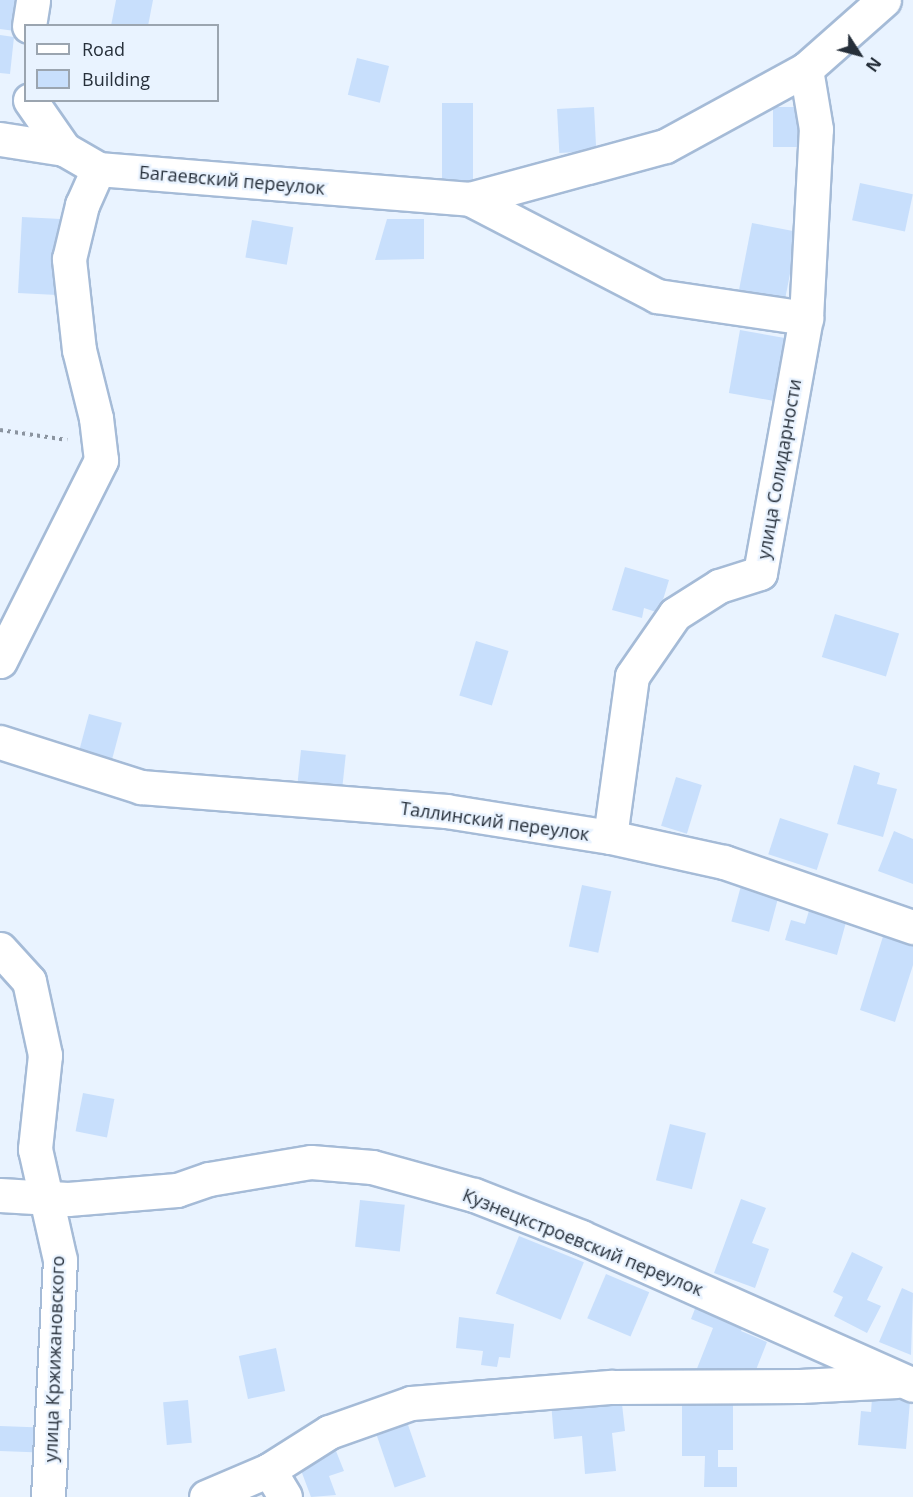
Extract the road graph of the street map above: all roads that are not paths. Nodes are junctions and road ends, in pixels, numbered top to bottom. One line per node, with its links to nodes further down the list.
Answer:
1 (33, 0): 3 (street)
2 (884, 0): 4 (street, Багаевский переулок)
3 (29, 24)
4 (806, 69): 9 (street, Багаевский переулок); 10 (street, улица Солидарности)
5 (31, 102): 7 (street)
6 (0, 139): 7 (street, Багаевский переулок)
7 (64, 149): 8 (street, Багаевский переулок)
8 (98, 169): 9 (street, Багаевский переулок); 11 (street)
9 (470, 198): 10 (street, Багаевский переулок)
10 (806, 318): 13 (street, улица Солидарности)
11 (0, 661)
12 (0, 742): 13 (street, Таллинский переулок)
13 (610, 837): 14 (street, Таллинский переулок)
14 (913, 927)
15 (0, 949): 17 (street, улица Кржижановского)
16 (0, 1195): 17 (street, Кузнецкстроевский переулок)
17 (48, 1197): 18 (street, Кузнецкстроевский переулок); 20 (street, улица Кржижановского)
18 (907, 1383): 19 (street, Кузнецкстроевский переулок)
19 (277, 1484): 21 (street, Кузнецкстроевский переулок)
20 (48, 1497)
21 (206, 1497)

